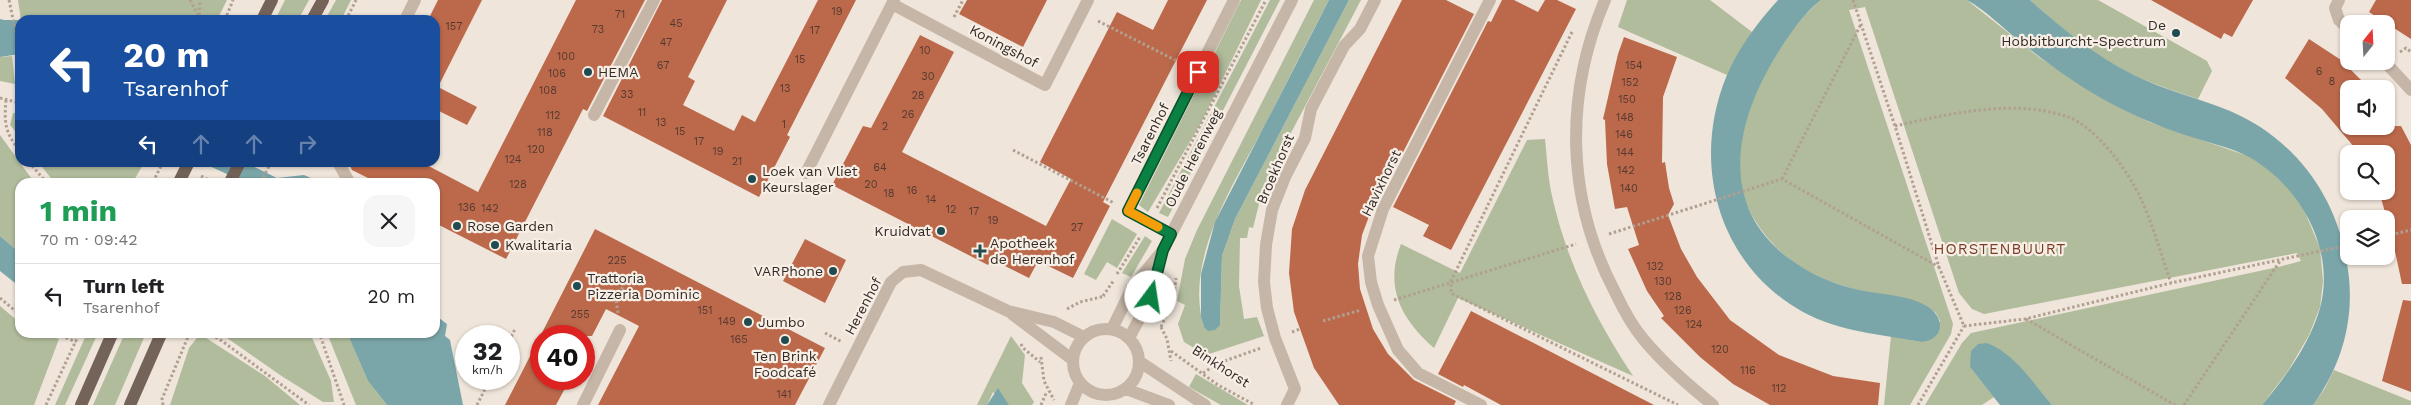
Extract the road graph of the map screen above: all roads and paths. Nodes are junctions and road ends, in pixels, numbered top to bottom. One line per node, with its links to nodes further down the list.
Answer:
1 (9, 0): 31 (path)
2 (190, 0): 21 (path)
3 (200, 0): 22 (path)
4 (233, 0): 23 (path)
5 (272, 0): 24 (main road)
6 (323, 0): 25 (main road)
7 (356, 0): 26 (path)
8 (415, 0): 27 (street)
9 (654, 0): 38 (street)
10 (1088, 0): 20 (street, Koningshof)
11 (1234, 0): 33 (street, Tsarenhof)
12 (1266, 0): 49 (path, Oude Herenweg)
13 (1292, 0): 51 (street, Oude Herenweg)
14 (1375, 0): 81 (street, Broekhorst)
15 (1490, 0): 63 (street, Havixhorst)
16 (1606, 0): 53 (street)
17 (2339, 0): 28 (street)
18 (893, 2): 20 (street, Koningshof); 44 (street, Koningshof)
19 (1853, 2): 29 (path)
20 (1082, 12): 33 (path)
21 (198, 15)
22 (199, 15)
23 (227, 15)
24 (264, 15)
25 (315, 15)
26 (348, 15)
27 (408, 15)
28 (2340, 21)
29 (1861, 24): 39 (path); 47 (path)
30 (1574, 29): 59 (path)
31 (15, 32)
32 (2392, 70): 34 (street)
33 (1198, 72): 48 (street, Tsarenhof)
34 (2411, 90)
35 (0, 98): 36 (path)
36 (6, 100): 37 (path); 40 (path)
37 (15, 102)
38 (594, 114)
39 (1896, 126): 57 (path); 60 (path)
40 (15, 145)
41 (1012, 150): 48 (path)
42 (34, 167): 45 (path)
43 (341, 167): 46 (street)
44 (806, 173)
45 (43, 178)
46 (347, 178)
47 (1782, 180): 53 (path); 57 (path)
48 (1128, 211): 49 (street)
49 (1149, 222): 51 (street); 61 (path, Oude Herenweg)
50 (2411, 230): 52 (path)
51 (1171, 234): 55 (street, Oude Herenweg)
52 (2395, 234)
53 (1592, 240): 59 (path); 110 (street)
54 (2340, 247): 56 (path)
55 (1163, 250): 70 (street, Oude Herenweg); 80 (street, Oude Herenweg)
56 (2280, 261): 60 (path); 113 (path)
57 (1938, 267): 68 (path)
58 (629, 275): 71 (path)
59 (1451, 281): 63 (path); 109 (path)
60 (2171, 284): 66 (path)
61 (1104, 296)
62 (0, 298): 64 (path)
63 (1378, 305): 67 (path); 108 (street, Havixhorst)
64 (15, 311)
65 (1008, 311): 72 (street, Herenhof); 83 (street, Herenhof); 100 (street, Herenhof)
66 (2025, 319): 68 (path); 112 (path)
67 (1324, 321)
68 (1964, 326): 111 (path)
69 (1161, 328): 86 (path, Binkhorst)
70 (1112, 329): 72 (street); 80 (street)
71 (620, 330): 99 (street)
72 (1084, 337): 83 (street)
73 (66, 338): 82 (path)
74 (78, 338): 82 (path)
75 (110, 338): 93 (main road)
76 (159, 338): 94 (main road)
77 (187, 338): 95 (path)
78 (217, 338): 96 (path)
79 (320, 338): 97 (path)
80 (1129, 338): 85 (street)
81 (1276, 340): 86 (path); 107 (street)
82 (76, 342): 92 (path)
83 (1073, 360): 87 (street)
84 (1041, 362): 90 (path)
85 (1140, 362): 88 (street); 105 (street)
86 (1203, 373): 106 (path, Binkhorst)
87 (1080, 383): 91 (street); 103 (street)
88 (1126, 389): 91 (street); 104 (street)
89 (484, 390): 98 (path)
90 (1048, 390): 101 (path); 102 (path)
91 (1098, 400)
92 (46, 405)
93 (81, 405)
94 (130, 405)
95 (163, 405)
96 (309, 405)
97 (344, 405)
98 (477, 405)
99 (583, 405)
100 (829, 405)
101 (1041, 405)
102 (1058, 405)
103 (1071, 405)
104 (1169, 405)
105 (1206, 405)
106 (1255, 405)
107 (1287, 405)
108 (1482, 405)
109 (1678, 405)
110 (1713, 405)
111 (1918, 405)
112 (2175, 405)
113 (2184, 405)

